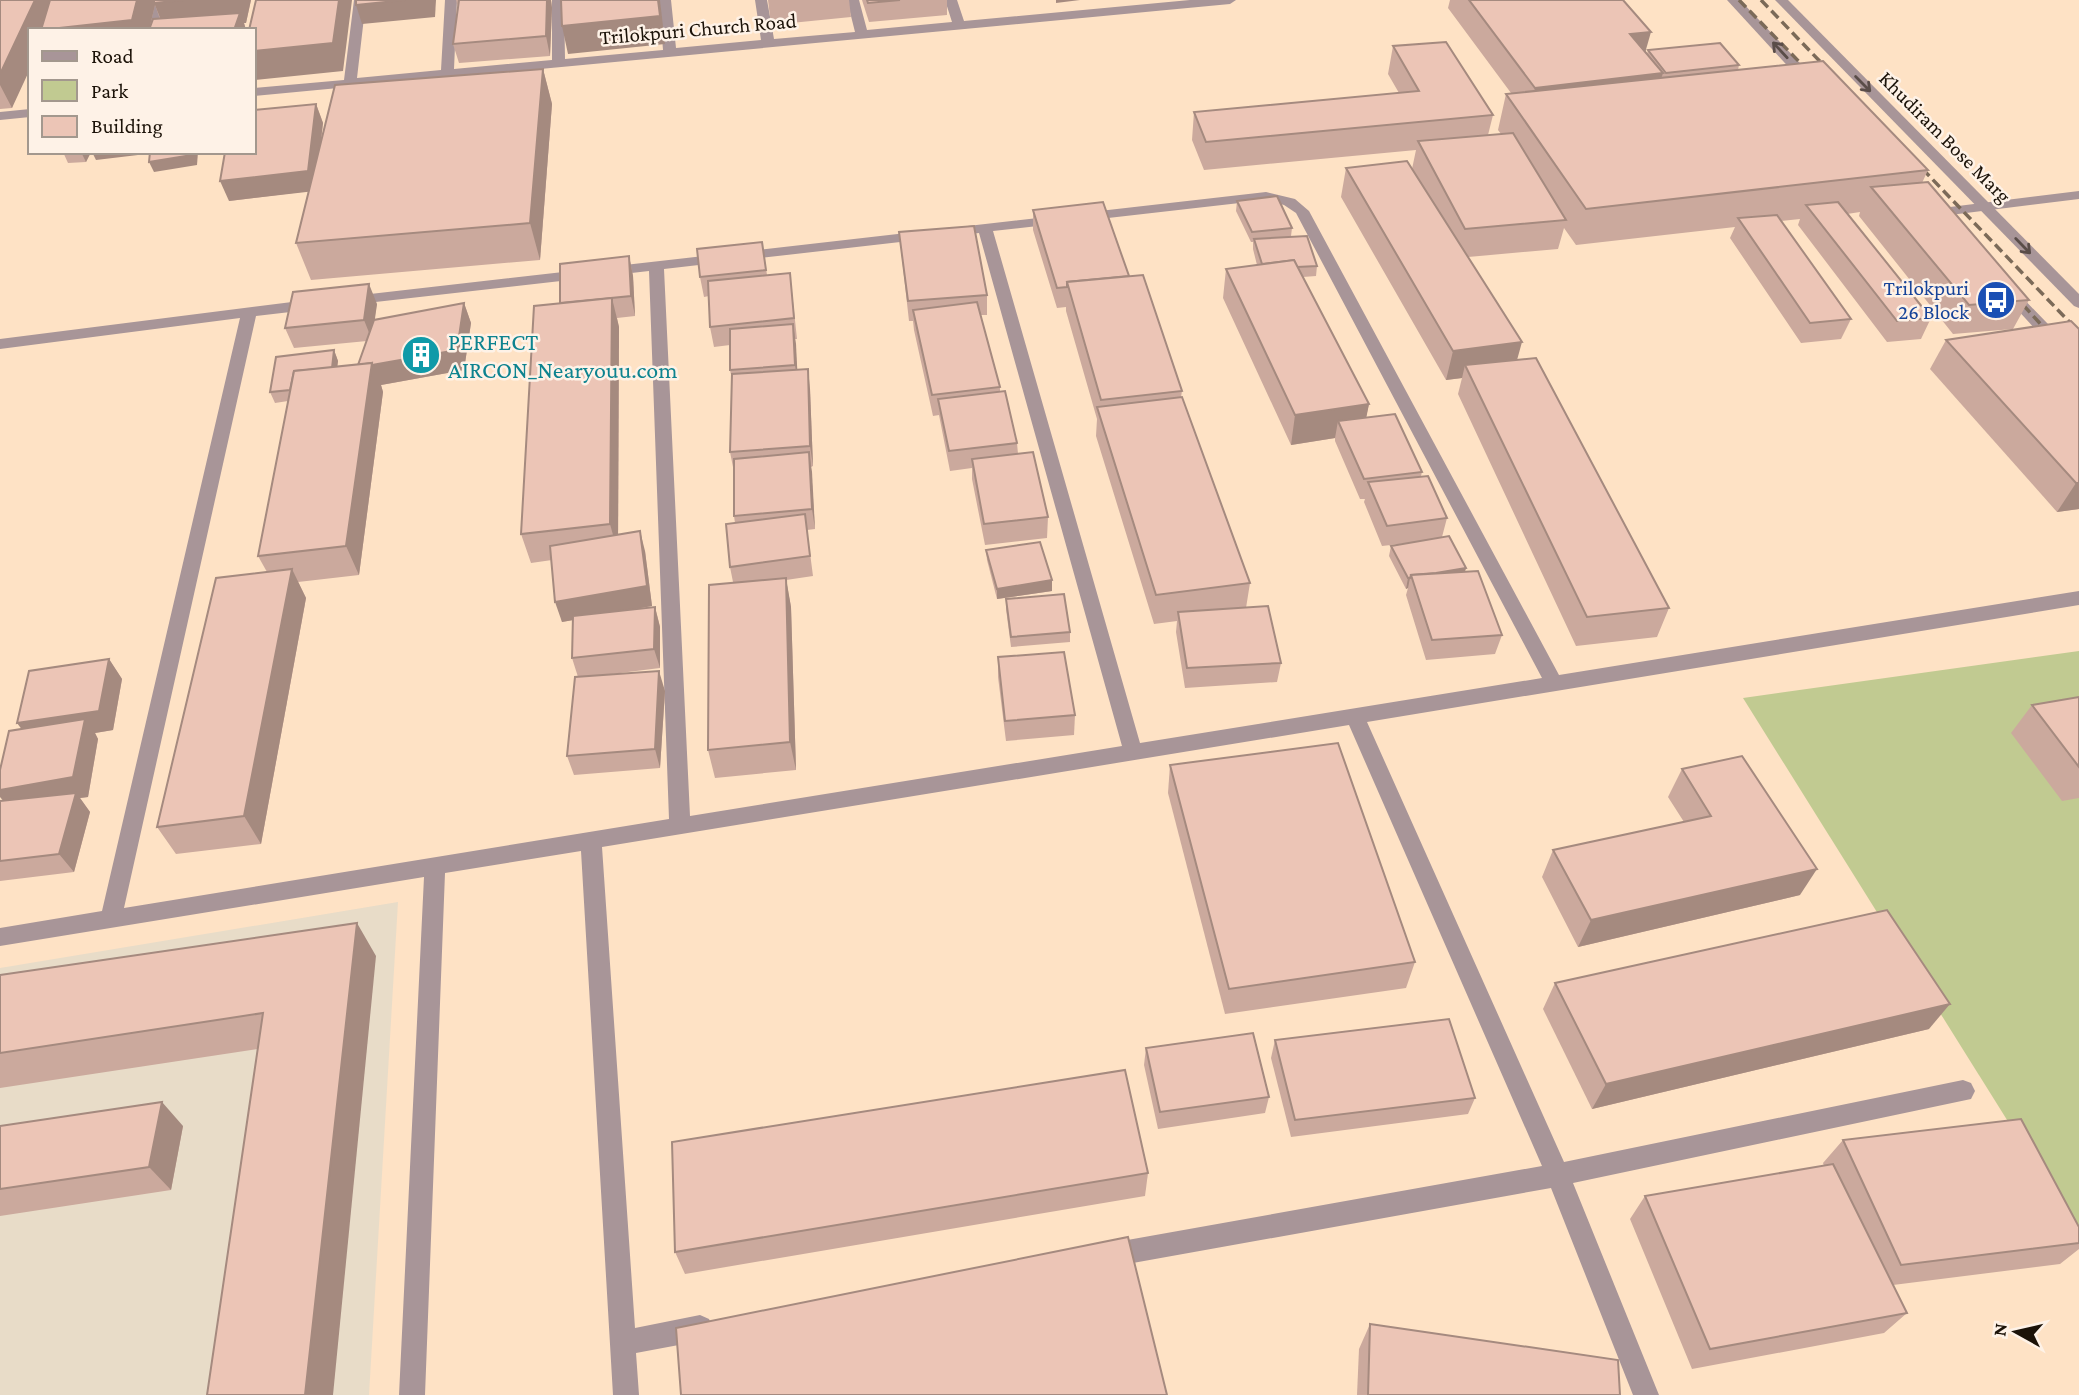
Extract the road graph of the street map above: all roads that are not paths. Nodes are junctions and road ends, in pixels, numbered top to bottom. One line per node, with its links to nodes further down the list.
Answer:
1 (161, 0): 16 (street)
2 (360, 0): 22 (street)
3 (451, 0): 21 (street)
4 (558, 0): 20 (street)
5 (665, 0): 19 (street)
6 (761, 0): 18 (street)
7 (853, 0): 17 (street)
8 (951, 0): 15 (street)
9 (1046, 0): 14 (street)
10 (1230, 0): 13 (street, Trilokpuri Church Road)
11 (1733, 0): 23 (street, one-way to 11)
12 (1781, 0): 28 (street, Khudiram Bose Marg, one-way to 28)
13 (1152, 3): 14 (street, Trilokpuri Church Road)
14 (1052, 17): 15 (street, Trilokpuri Church Road)
15 (960, 25): 17 (street, Trilokpuri Church Road)
16 (154, 28)
17 (862, 35): 18 (street, Trilokpuri Church Road)
18 (768, 44): 19 (street, Trilokpuri Church Road)
19 (670, 54): 20 (street, Trilokpuri Church Road)
20 (559, 62): 21 (street, Trilokpuri Church Road)
21 (447, 73): 22 (street, Trilokpuri Church Road)
22 (350, 82): 24 (street, Trilokpuri Church Road)
23 (1819, 91)
24 (256, 92)
25 (26, 114): 26 (street)
26 (0, 116)
27 (2079, 195): 28 (street)
28 (1984, 207): 29 (street); 33 (street, Khudiram Bose Marg, one-way to 33)
29 (1934, 213)
30 (984, 226): 31 (street); 38 (street); 40 (street)
31 (656, 264): 34 (street); 41 (street)
32 (1998, 280): 36 (street)
33 (2079, 303)
34 (248, 312): 35 (street); 44 (street)
35 (0, 344)
36 (2079, 366)
37 (2079, 598): 38 (street)
38 (1553, 683): 39 (street)
39 (1355, 716): 40 (street); 47 (street)
40 (1133, 752): 41 (street)
41 (680, 827): 42 (street)
42 (591, 841): 43 (street); 50 (street)
43 (435, 866): 44 (street); 51 (street)
44 (111, 919): 45 (street)
45 (0, 937)
46 (1964, 1091): 47 (street)
47 (1558, 1175): 48 (street); 53 (street)
48 (1081, 1260)
49 (727, 1323): 50 (street)
50 (623, 1345): 52 (street)
51 (412, 1395)
52 (626, 1395)
53 (1646, 1395)

